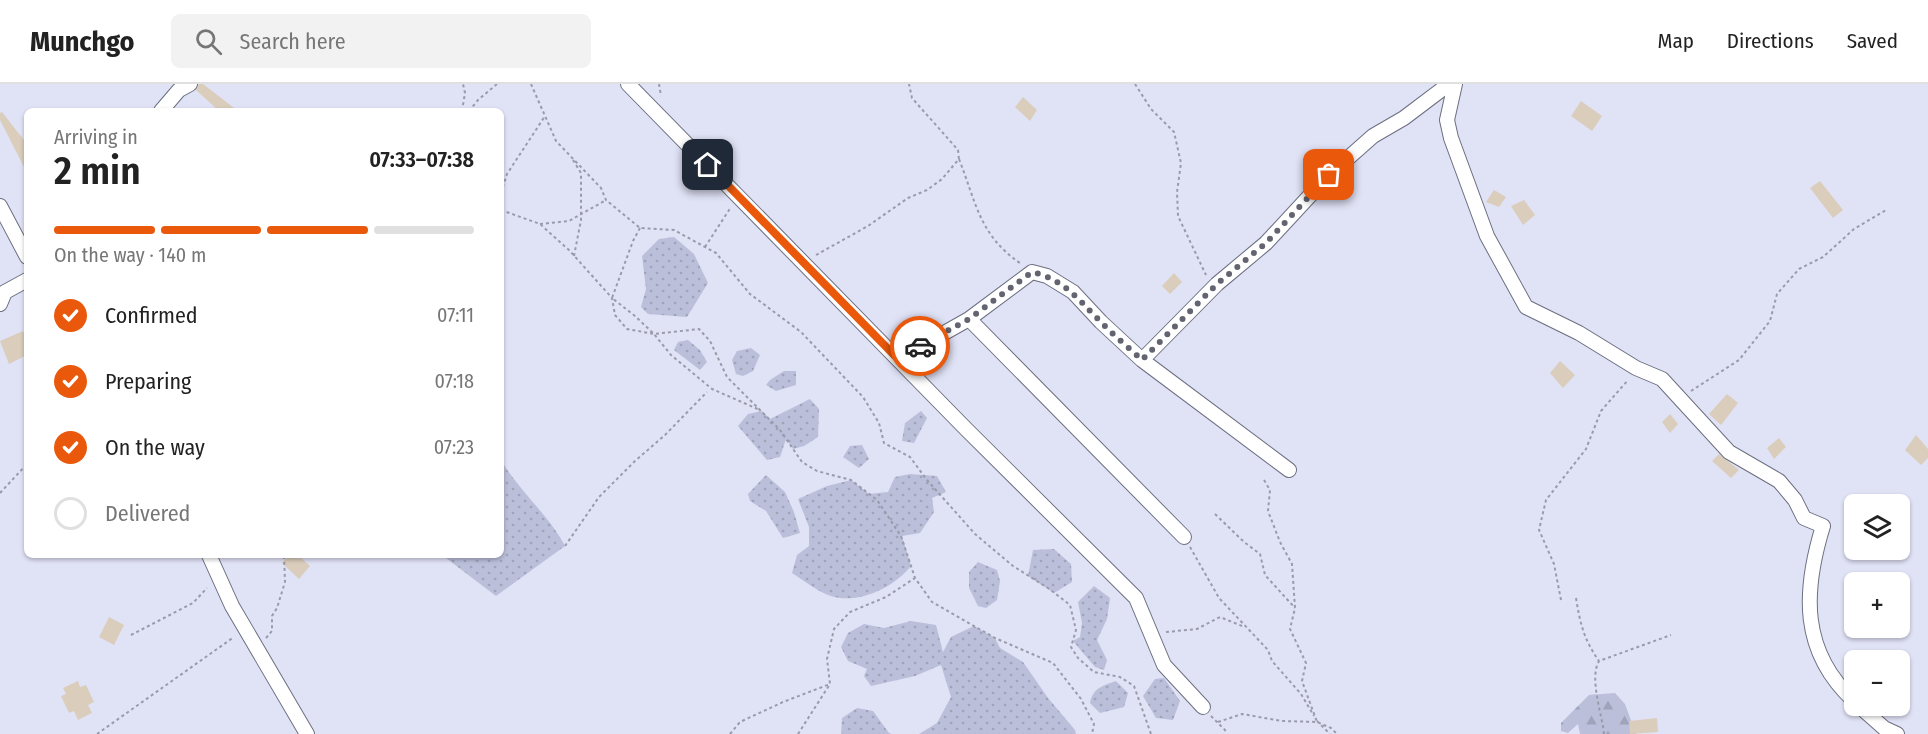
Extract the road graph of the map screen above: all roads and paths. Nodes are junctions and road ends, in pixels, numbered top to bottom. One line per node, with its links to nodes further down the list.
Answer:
1 (190, 84): 10 (street)
2 (463, 84): 11 (path)
3 (497, 84): 12 (path)
4 (531, 84): 13 (path)
5 (628, 84): 17 (street)
6 (909, 84): 15 (path)
7 (1135, 84): 31 (path)
8 (1449, 84): 31 (street)
9 (1455, 84): 38 (street)
10 (164, 108)
11 (462, 108)
12 (471, 108)
13 (545, 116): 14 (path); 16 (path)
14 (570, 156): 18 (path); 22 (path)
15 (959, 159): 28 (path); 29 (path)
16 (504, 184)
17 (738, 195): 25 (path); 28 (street)
18 (606, 200): 22 (path); 24 (path)
19 (0, 206): 26 (street)
20 (504, 210): 23 (path)
21 (1886, 210): 40 (path)
22 (581, 213): 23 (path); 27 (path)
23 (540, 224): 27 (path)
24 (640, 228): 25 (path); 32 (path)
25 (705, 247): 74 (path)
26 (24, 251)
27 (574, 256): 32 (path)
28 (802, 261): 36 (street)
29 (1032, 272): 34 (street); 37 (street)
30 (24, 282): 33 (street)
31 (1213, 288): 37 (street)
32 (612, 298): 35 (path); 35 (path)
33 (0, 304)
34 (969, 319): 36 (street); 47 (street)
35 (654, 334): 41 (path); 41 (path)
36 (898, 359): 65 (street)
37 (1142, 360): 43 (street)
38 (1636, 368): 40 (street); 54 (path)
39 (707, 392): 48 (path)
40 (1680, 398): 64 (street)
41 (762, 411): 51 (path)
42 (24, 467): 45 (path)
43 (1289, 470)
44 (1264, 480): 55 (path)
45 (0, 493)
46 (1215, 514): 55 (path)
47 (1185, 537): 56 (path)
48 (566, 546)
49 (210, 558): 52 (street)
50 (284, 558): 61 (path)
51 (915, 578): 63 (path); 73 (path)
52 (219, 579): 57 (street); 59 (path)
53 (1576, 598): 62 (path)
54 (1561, 600)
55 (1295, 608): 68 (path)
56 (1245, 627): 58 (path); 68 (path)
57 (245, 629): 61 (street); 69 (path)
58 (1166, 632)
59 (131, 635)
60 (1671, 635): 62 (path)
61 (257, 650): 70 (street)
62 (1599, 661): 78 (path)
63 (830, 684): 71 (path); 72 (path)
64 (1844, 688)
65 (1203, 707): 67 (path)
66 (1870, 716): 79 (street)
67 (1218, 722): 68 (path); 75 (path)
68 (1317, 722): 76 (path); 77 (path)
69 (97, 734)
70 (307, 734)
71 (730, 734)
72 (798, 734)
73 (1092, 734)
74 (1150, 734)
75 (1226, 734)
76 (1329, 734)
77 (1337, 734)
78 (1604, 734)
79 (1897, 734)

